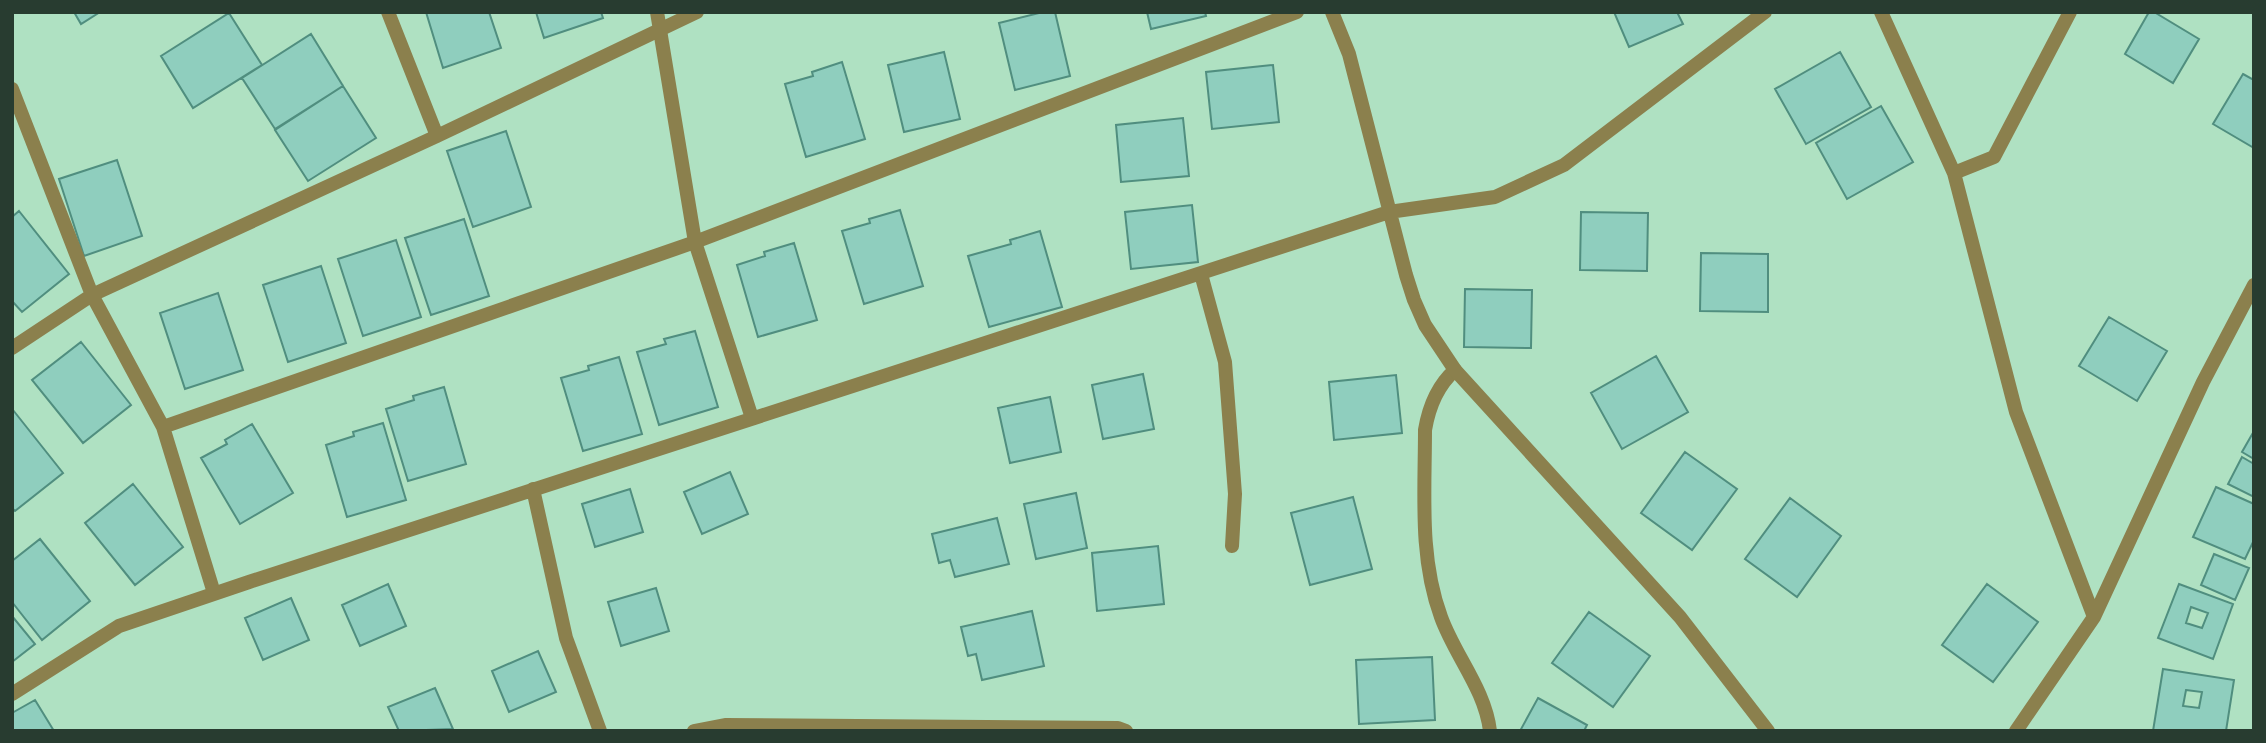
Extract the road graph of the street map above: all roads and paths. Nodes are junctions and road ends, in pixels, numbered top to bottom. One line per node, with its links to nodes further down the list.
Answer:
1 (388, 12): 11 (street)
2 (657, 12): 9 (street)
3 (697, 12): 9 (street)
4 (1297, 12): 14 (street)
5 (1332, 12): 13 (street)
6 (1765, 12): 13 (street)
7 (1881, 12): 12 (street)
8 (2070, 12): 12 (street)
9 (661, 29): 11 (street); 14 (street)
10 (12, 89): 17 (street)
11 (437, 136): 17 (street)
12 (1954, 173): 25 (street)
13 (1389, 212): 15 (street); 19 (street)
14 (695, 242): 20 (street); 21 (street)
15 (1201, 274): 20 (street); 23 (street)
16 (2254, 285): 25 (street)
17 (92, 295): 18 (street); 21 (street)
18 (12, 348)
19 (1455, 370): 30 (street); 31 (street)
20 (752, 418): 22 (street)
21 (163, 427): 24 (street)
22 (533, 489): 24 (street); 27 (street)
23 (1232, 546)
24 (214, 593): 26 (street)
25 (2094, 617): 32 (street)
26 (12, 694)
27 (600, 731)
28 (694, 731): 29 (street)
29 (1126, 731)
30 (1490, 731)
31 (1768, 731)
32 (2016, 731)

